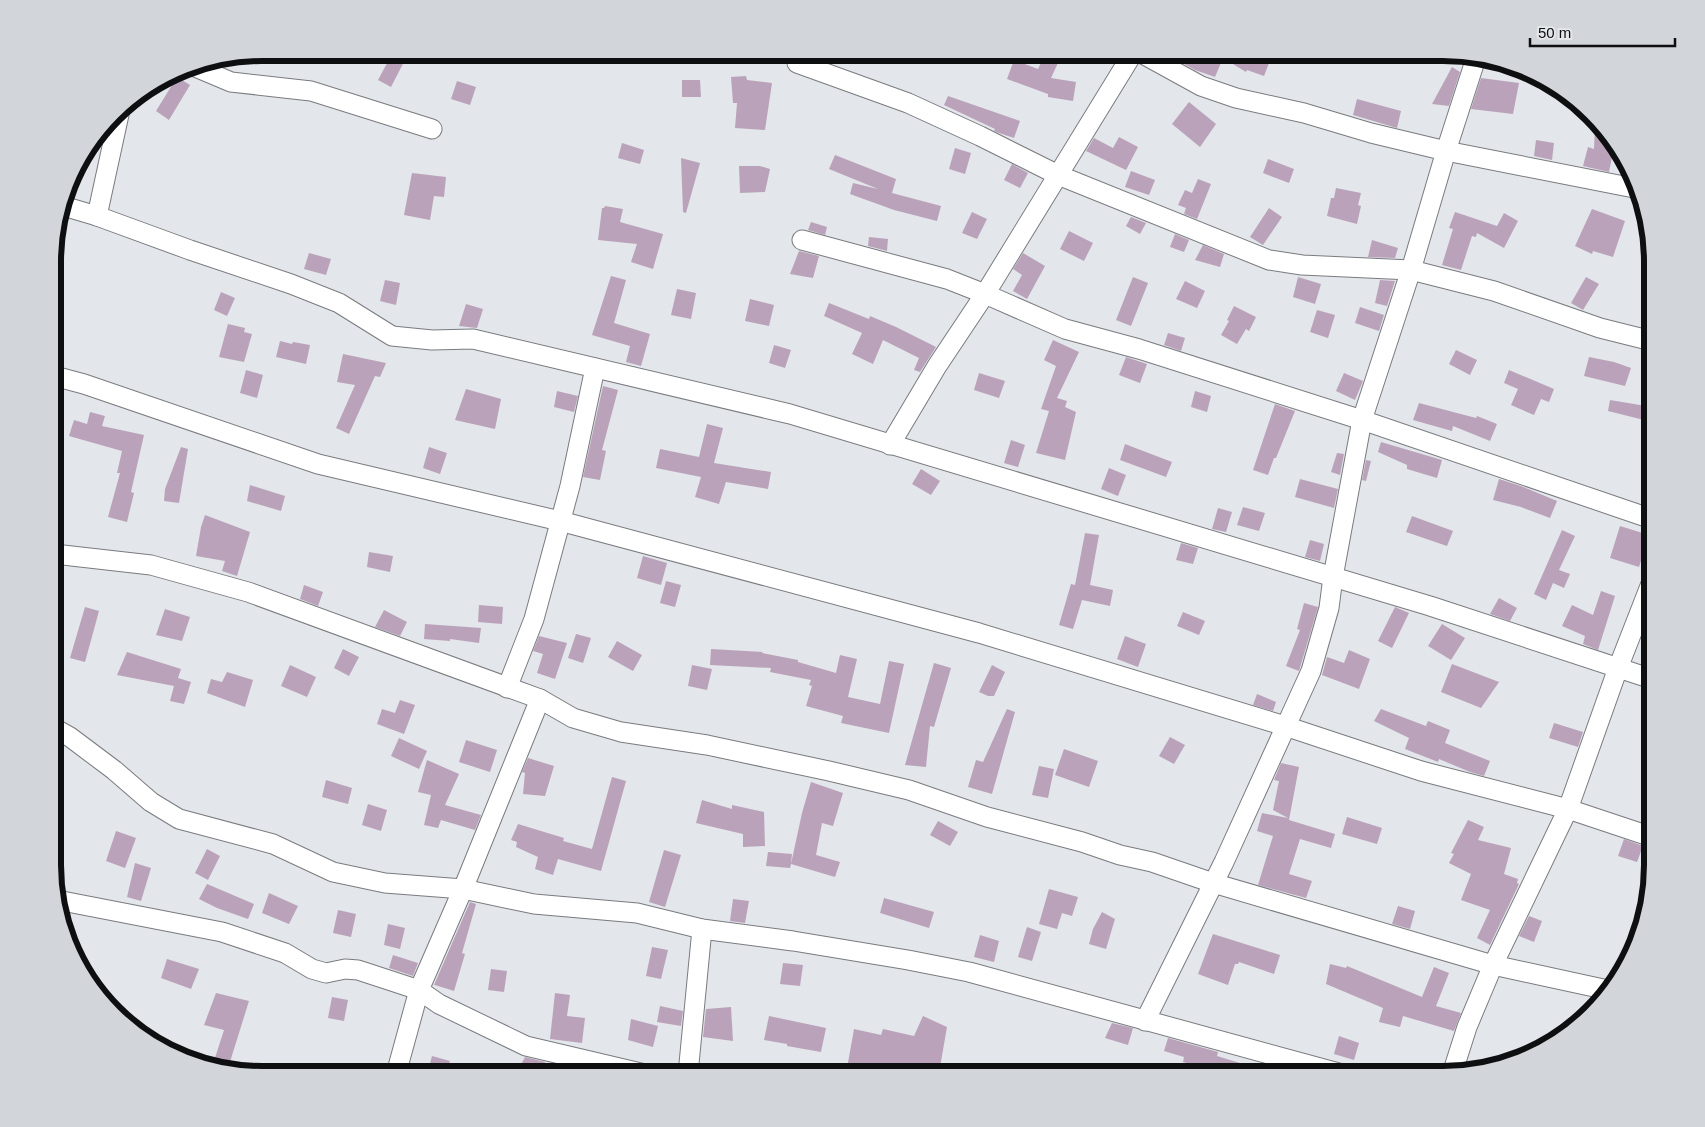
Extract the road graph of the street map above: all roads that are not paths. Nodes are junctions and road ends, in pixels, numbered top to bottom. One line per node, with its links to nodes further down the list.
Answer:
1 (1128, 61): 9 (street)
2 (1157, 61): 8 (street)
3 (798, 63): 9 (street)
4 (1474, 64): 8 (street)
5 (203, 70): 7 (street)
6 (117, 123): 12 (street)
7 (432, 129)
8 (1446, 151): 10 (street); 14 (street)
9 (1058, 175): 14 (street); 15 (street)
10 (1629, 187)
11 (69, 208): 12 (street)
12 (97, 216): 17 (street)
13 (802, 240): 15 (street)
14 (1411, 270): 16 (street); 19 (street)
15 (985, 294): 19 (street); 20 (street)
16 (1644, 339)
17 (595, 368): 20 (street); 22 (street)
18 (61, 378): 22 (street)
19 (1362, 420): 21 (street); 24 (street)
20 (890, 445): 24 (street)
21 (1644, 517)
22 (560, 521): 28 (street); 30 (street)
23 (61, 555): 28 (street)
24 (1333, 577): 26 (street); 30 (street)
25 (1644, 601): 26 (street)
26 (1618, 668): 27 (street); 32 (street)
27 (1644, 676)
28 (508, 688): 29 (street)
29 (540, 700): 34 (street); 35 (street)
30 (1285, 726): 32 (street); 34 (street)
31 (61, 732): 35 (street)
32 (1568, 809): 33 (street); 38 (street)
33 (1644, 834)
34 (1212, 883): 38 (street); 41 (street)
35 (463, 889): 37 (street); 40 (street)
36 (65, 901): 40 (street)
37 (702, 929): 41 (street); 45 (street)
38 (1493, 965): 39 (street); 42 (street)
39 (1601, 988)
40 (419, 990): 43 (street); 44 (street)
41 (1145, 1021): 46 (street)
42 (1455, 1065)
43 (398, 1066)
44 (611, 1066)
45 (689, 1066)
46 (1312, 1066)

